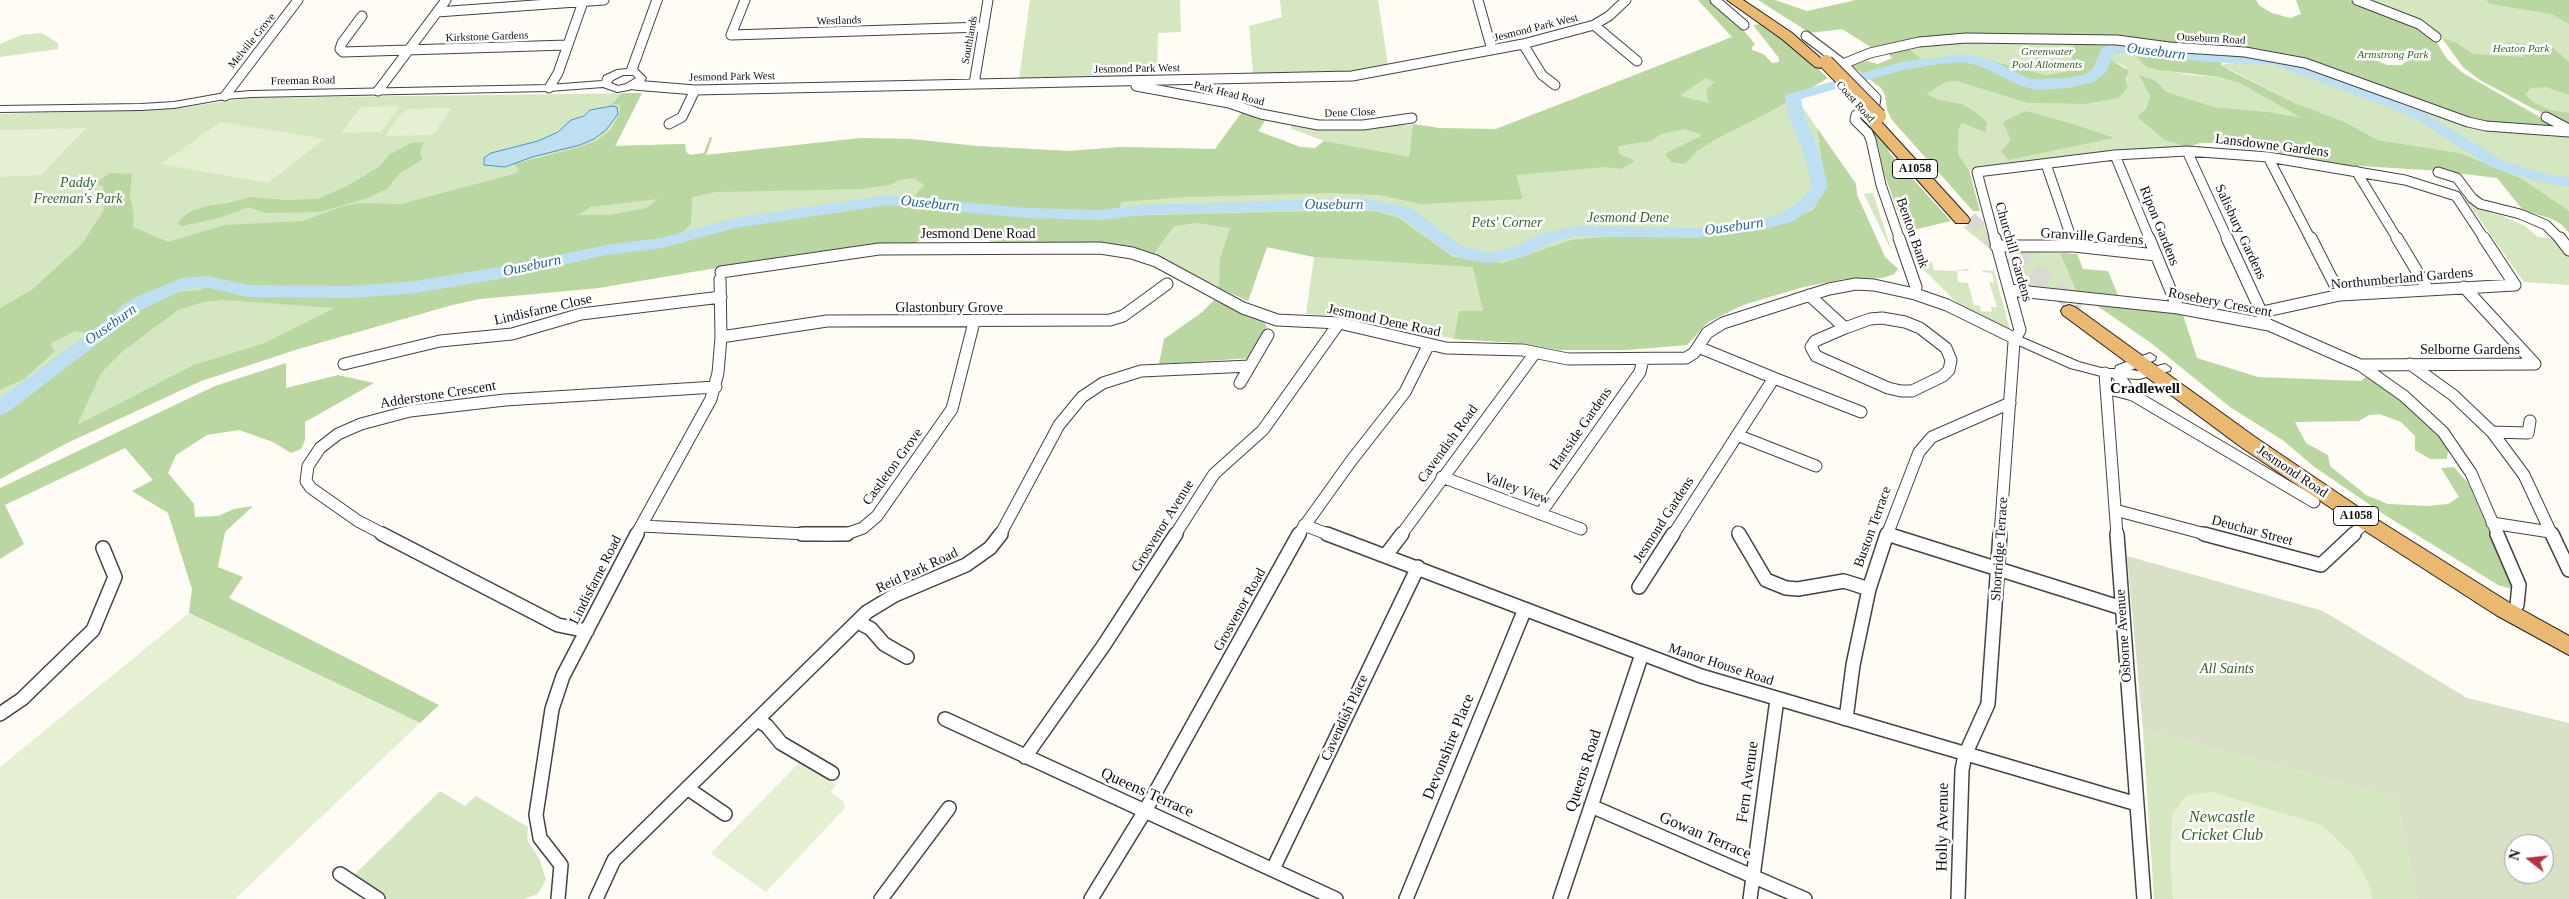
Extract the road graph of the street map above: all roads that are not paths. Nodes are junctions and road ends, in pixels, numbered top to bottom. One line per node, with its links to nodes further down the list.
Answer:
1 (298, 0): 39 (street, Melville Grove)
2 (446, 0): 14 (street)
3 (604, 0): 13 (street)
4 (656, 0): 28 (street)
5 (745, 0): 18 (street, Westlands)
6 (988, 0): 18 (street, Southlands)
7 (1478, 0): 23 (street)
8 (1626, 0): 16 (street, Jesmond Park West)
9 (1715, 0): 17 (street)
10 (1734, 0): 26 (highway, Coast Road / A1058)
11 (1745, 0): 26 (highway, Coast Road / A1058)
12 (2357, 0): 20 (street)
13 (583, 2): 14 (street); 22 (street)
14 (437, 12): 24 (street)
15 (362, 16): 24 (street, Kirkstone Gardens)
16 (1594, 25): 21 (street, Jesmond Park West); 25 (street)
17 (1744, 25)
18 (984, 27): 32 (street, Southlands)
19 (1806, 36): 27 (street, Benton Bank)
20 (2436, 37)
21 (1522, 44): 23 (street, Jesmond Park West); 34 (street)
22 (567, 45): 24 (street, Kirkstone Gardens); 35 (street)
23 (1492, 50): 29 (street, Jesmond Park West)
24 (407, 51): 38 (street)
25 (1637, 60)
26 (1823, 63): 41 (highway, Coast Road / A1058)
27 (1846, 67): 46 (street, Ouseburn Road); 65 (street, Benton Bank)
28 (631, 71): 31 (street); 33 (street)
29 (1164, 80): 30 (street, Jesmond Park West); 37 (street)
30 (1111, 81): 32 (street, Jesmond Park West); 37 (street, Park Head Road)
31 (606, 84): 33 (street, Freeman Road); 35 (street, Freeman Road)
32 (974, 84): 36 (street, Jesmond Park West)
33 (634, 85): 36 (street, Jesmond Park West)
34 (1555, 85)
35 (549, 88): 38 (street, Freeman Road)
36 (695, 90): 45 (street)
37 (1163, 91): 44 (street, Park Head Road)
38 (378, 92): 39 (street, Freeman Road)
39 (225, 96): 40 (street, Freeman Road)
40 (0, 109)
41 (1874, 116): 54 (highway, Coast Road / A1058)
42 (2546, 117): 46 (street)
43 (1412, 118): 44 (street, Dene Close)
44 (1290, 120)
45 (669, 124)
46 (2569, 130)
47 (2186, 151): 48 (street, Lansdowne Gardens); 49 (street, Lansdowne Gardens); 70 (street, Salisbury Gardens)
48 (2115, 155): 50 (street, Lansdowne Gardens); 58 (street, Ripon Gardens)
49 (2268, 157): 51 (street, Lansdowne Gardens); 67 (street)
50 (2046, 164): 52 (street, Lansdowne Gardens); 56 (street)
51 (2356, 171): 61 (street, Lansdowne Gardens); 63 (street)
52 (1976, 172): 55 (street, Churchill Gardens)
53 (2438, 172): 57 (street)
54 (1966, 219)
55 (1996, 246): 56 (street, Granville Gardens); 64 (street, Churchill Gardens)
56 (2074, 246): 58 (street, Granville Gardens)
57 (2569, 250)
58 (2156, 255): 69 (street, Ripon Gardens)
59 (721, 276): 68 (street, Lindisfarne Road); 72 (street, Jesmond Dene Road)
60 (1168, 284): 71 (street, Glastonbury Grove)
61 (2515, 285): 62 (street, Northumberland Gardens)
62 (2464, 287): 63 (street, Northumberland Gardens); 84 (street, Selborne Gardens)
63 (2427, 288): 67 (street, Northumberland Gardens)
64 (2010, 290): 69 (street, Rosebery Crescent); 77 (street, Churchill Gardens)
65 (1916, 294): 66 (street, Jesmond Dene Road); 77 (street)
66 (1809, 295): 74 (street); 79 (street, Jesmond Dene Road)
67 (2340, 296): 70 (street, Northumberland Gardens)
68 (721, 297): 76 (street, Lindisfarne Road); 83 (street, Lindisfarne Close)
69 (2178, 308): 73 (street, Rosebery Crescent)
70 (2262, 312): 73 (street, Salisbury Gardens)
71 (974, 322): 76 (street, Glastonbury Grove); 107 (street, Castleton Grove)
72 (1339, 323): 78 (street, Jesmond Dene Road); 134 (street, Grosvenor Avenue)
73 (2269, 325): 86 (street, Rosebery Crescent)
74 (1845, 328): 74 (street)
75 (1268, 335): 87 (street)
76 (721, 337): 91 (street, Lindisfarne Road)
77 (2016, 339): 88 (street); 94 (street, Shortridge Terrace)
78 (1429, 344): 81 (street, Jesmond Dene Road); 106 (street, Grosvenor Road)
79 (1698, 347): 82 (street, Jesmond Dene Road); 89 (street)
80 (2117, 348): 85 (highway, A1058); 85 (highway, A1058); 88 (street, Jesmond Road)
81 (1534, 353): 82 (street, Jesmond Dene Road); 100 (street, Cavendish Road)
82 (1644, 359): 103 (street, Hartside Gardens)
83 (344, 364)
84 (2410, 364): 86 (street, Selborne Gardens); 97 (street)
85 (2151, 365): 88 (street); 104 (highway, Jesmond Road / A1058); 119 (highway, Jesmond Road / A1058)
86 (2360, 365): 105 (street, Rosebery Crescent)
87 (1250, 366): 90 (street); 122 (street, Reid Park Road)
88 (2114, 372): 92 (street, Osborne Avenue); 93 (street, Jesmond Road)
89 (1774, 378): 95 (street); 98 (street, Jesmond Gardens)
90 (1240, 383)
91 (716, 387): 107 (street, Lindisfarne Road); 123 (street, Adderstone Crescent)
92 (2106, 388): 93 (street, Jesmond Road); 102 (street, Osborne Avenue)
93 (2133, 395): 101 (street, Jesmond Road)
94 (2010, 402): 111 (street, Buston Terrace); 115 (street, Shortridge Terrace)
95 (1861, 412)
96 (2530, 421): 97 (street)
97 (2492, 432): 110 (street)
98 (1737, 435): 99 (street); 117 (street, Jesmond Gardens)
99 (1816, 466)
100 (1442, 477): 103 (street, Valley View); 113 (street, Cavendish Road)
101 (2314, 502)
102 (2115, 510): 104 (street, Deuchar Street); 121 (street, Osborne Avenue)
103 (1540, 514): 108 (street, Valley View)
104 (2366, 522): 125 (highway, Jesmond Road / A1058)
105 (2492, 523): 110 (street); 119 (street, Rosebery Crescent)
106 (1304, 525): 113 (street, Manor House Road); 140 (street, Grosvenor Road)
107 (641, 526): 123 (street, Lindisfarne Road)
108 (1581, 529)
109 (1738, 532): 118 (street)
110 (2550, 532): 116 (street)
111 (1887, 534): 115 (street); 118 (street, Buston Terrace)
112 (103, 548): 129 (street)
113 (1386, 555): 114 (street, Manor House Road)
114 (1418, 567): 120 (street, Manor House Road); 142 (street, Cavendish Place)
115 (1998, 569): 121 (street); 133 (street, Shortridge Terrace)
116 (2569, 570)
117 (1639, 586)
118 (1869, 589): 131 (street, Buston Terrace)
119 (2517, 605): 124 (highway, Jesmond Road / A1058)
120 (1525, 608): 126 (street, Manor House Road); 151 (street, Devonshire Place)
121 (2122, 608): 137 (street, Osborne Avenue)
122 (858, 622): 127 (street); 132 (street, Reid Park Road)
123 (587, 631): 146 (street, Lindisfarne Road)
124 (2569, 636)
125 (2569, 646)
126 (1642, 654): 128 (street, Manor House Road); 138 (street, Queens Road)
127 (907, 657)
128 (1777, 699): 131 (street, Manor House Road); 144 (street, Fern Avenue)
129 (0, 714)
130 (945, 719): 134 (street, Queens Terrace)
131 (1846, 719): 133 (street, Manor House Road)
132 (758, 720): 135 (street); 136 (street, Reid Park Road)
133 (1965, 756): 137 (street, Manor House Road); 155 (street, Holly Avenue)
134 (1025, 757): 140 (street, Queens Terrace)
135 (832, 773)
136 (687, 788): 141 (street); 147 (street, Reid Park Road)
137 (2137, 804): 156 (street, Osborne Avenue)
138 (1591, 806): 144 (street, Gowan Terrace); 152 (street, Queens Road)
139 (949, 808): 148 (street)
140 (1145, 811): 142 (street, Queens Terrace); 149 (street, Grosvenor Road)
141 (725, 814)
142 (1273, 869): 150 (street, Queens Terrace)
143 (340, 874): 145 (street)
144 (1753, 876): 153 (street, Fern Avenue); 154 (street, Gowan Terrace)
145 (378, 899)
146 (558, 899)
147 (596, 899)
148 (882, 899)
149 (1091, 899)
150 (1336, 899)
151 (1406, 899)
152 (1560, 899)
153 (1750, 899)
154 (1805, 899)
155 (1958, 899)
156 (2144, 899)

